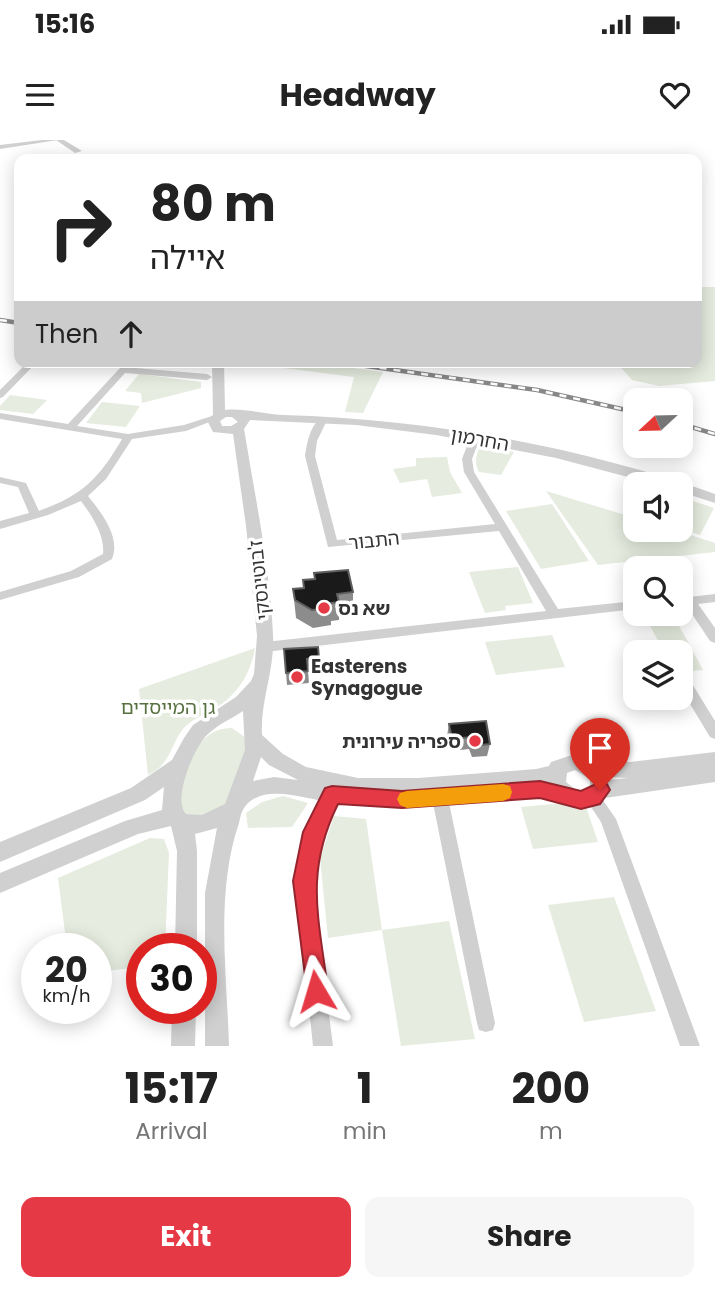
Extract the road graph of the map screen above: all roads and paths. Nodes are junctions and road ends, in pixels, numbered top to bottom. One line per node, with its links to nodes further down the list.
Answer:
1 (59, 141): 2 (street); 3 (street); 5 (street)
2 (75, 141): 5 (street)
3 (45, 142): 4 (street)
4 (0, 147)
5 (78, 151): 6 (street)
6 (80, 154)
7 (27, 368): 11 (street)
8 (218, 368): 10 (street, ז'בוטינסקי)
9 (206, 377): 16 (street)
10 (220, 390): 14 (street, ז'בוטינסקי); 15 (street, ז'בוטינסקי)
11 (0, 395)
12 (0, 416): 16 (street)
13 (322, 419): 14 (street, החרמון); 19 (street, החרמון); 28 (street, התבור)
14 (238, 421): 15 (street, החרמון); 22 (street, ז'בוטינסקי)
15 (217, 423): 17 (street); 22 (street, ז'בוטינסקי)
16 (71, 426): 18 (street)
17 (186, 428): 18 (street)
18 (128, 437): 24 (street)
19 (475, 438): 20 (street, החרמון); 28 (street)
20 (627, 472)
21 (0, 480): 26 (street)
22 (248, 486): 36 (street, ז'בוטינסקי)
23 (693, 491): 25 (street)
24 (83, 497): 26 (street); 29 (street)
25 (715, 499)
26 (35, 515): 27 (street)
27 (0, 525)
28 (503, 527): 34 (street)
29 (0, 597)
30 (715, 598): 31 (street)
31 (693, 600)
32 (623, 606): 34 (street)
33 (693, 611): 35 (street)
34 (554, 613): 36 (street)
35 (715, 638)
36 (265, 647): 37 (street, ז'בוטינסקי)
37 (263, 674): 39 (street); 41 (street, ז'בוטינסקי)
38 (693, 698): 40 (street)
39 (212, 722): 41 (street); 43 (street)
40 (715, 733)
41 (254, 737): 45 (street); 51 (street, ז'בוטינסקי)
42 (715, 760): 44 (street)
43 (183, 763): 52 (street); 53 (street)
44 (592, 768): 45 (street); 49 (street)
45 (556, 773): 47 (street)
46 (715, 775): 49 (street)
47 (562, 793): 49 (street); 50 (street)
48 (332, 794): 50 (street); 51 (street); 60 (street)
49 (596, 794): 61 (street)
50 (440, 798): 56 (street)
51 (236, 805): 52 (street); 59 (street, ז'בוטינסקי)
52 (180, 820): 54 (street); 55 (street)
53 (0, 852)
54 (0, 883)
55 (186, 933)
56 (486, 1023)
57 (184, 1024): 58 (street)
58 (183, 1046)
59 (217, 1046)
60 (323, 1046)
61 (690, 1046)

